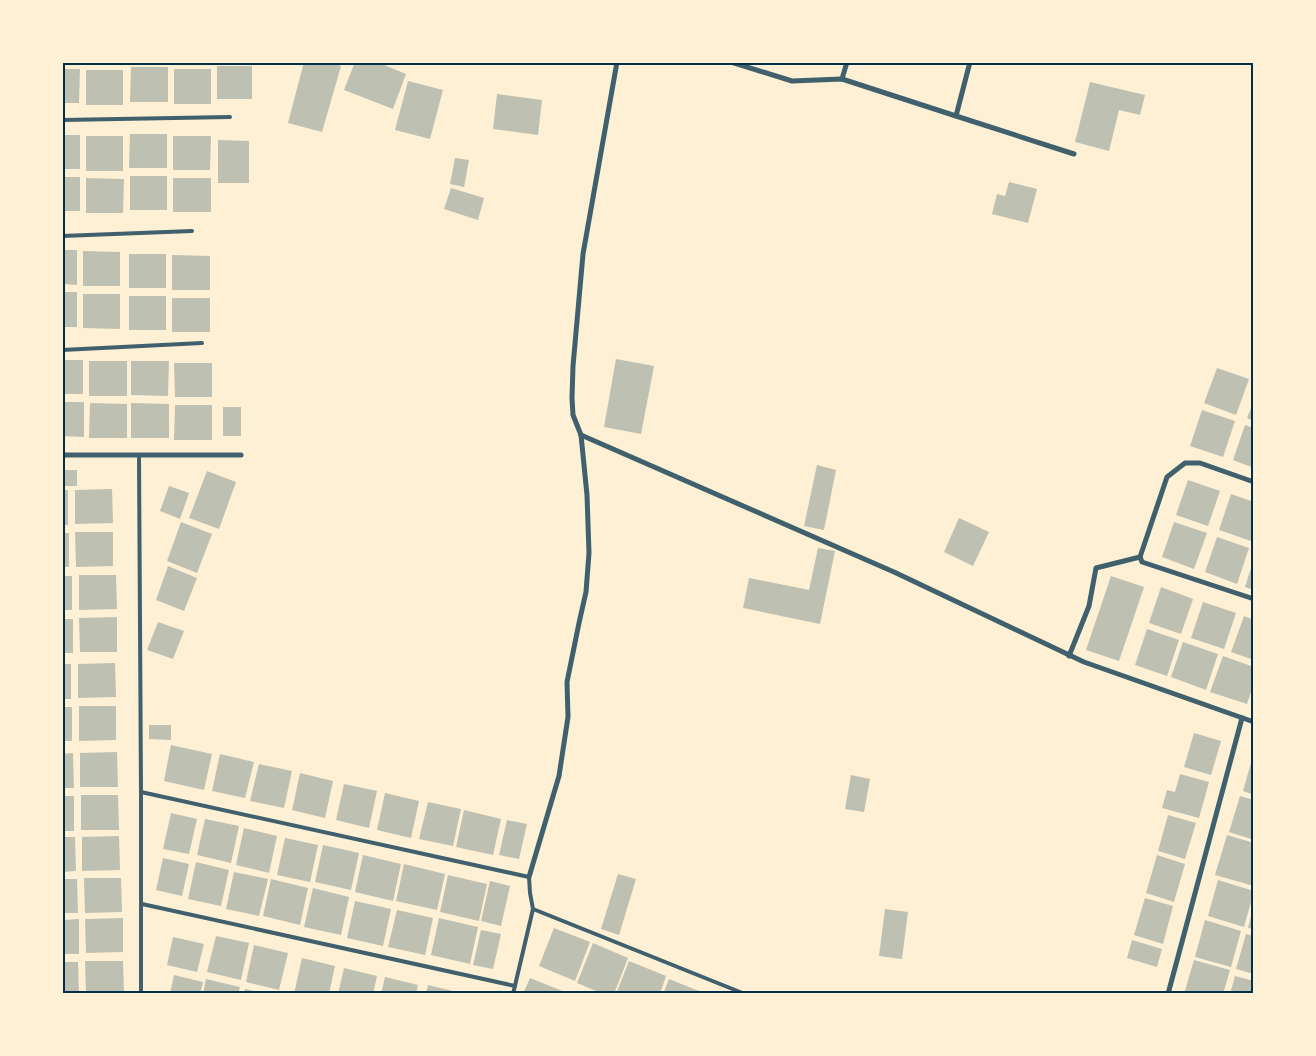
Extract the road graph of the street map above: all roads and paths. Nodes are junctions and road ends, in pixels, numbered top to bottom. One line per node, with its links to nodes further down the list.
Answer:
1 (617, 62): 14 (street)
2 (732, 62): 5 (street)
3 (847, 62): 5 (street)
4 (970, 62): 6 (street)
5 (842, 79): 6 (street)
6 (956, 116): 9 (street)
7 (230, 117): 8 (lane)
8 (62, 120)
9 (1074, 154)
10 (192, 231): 11 (lane)
11 (62, 236)
12 (202, 343): 13 (lane)
13 (62, 350)
14 (581, 435): 21 (street); 25 (street)
15 (62, 455): 17 (street)
16 (241, 455): 17 (street)
17 (139, 456): 24 (lane)
18 (1254, 482): 19 (street)
19 (1140, 557): 20 (street); 21 (street)
20 (1254, 599)
21 (1069, 656): 22 (street)
22 (1242, 718): 23 (street); 32 (street)
23 (1254, 722)
24 (141, 792): 25 (lane); 26 (lane)
25 (529, 877): 27 (lane)
26 (142, 904): 28 (lane); 29 (lane)
27 (533, 909): 28 (lane); 31 (lane)
28 (515, 986): 30 (lane)
29 (141, 994)
30 (513, 994)
31 (745, 994)
32 (1168, 994)

